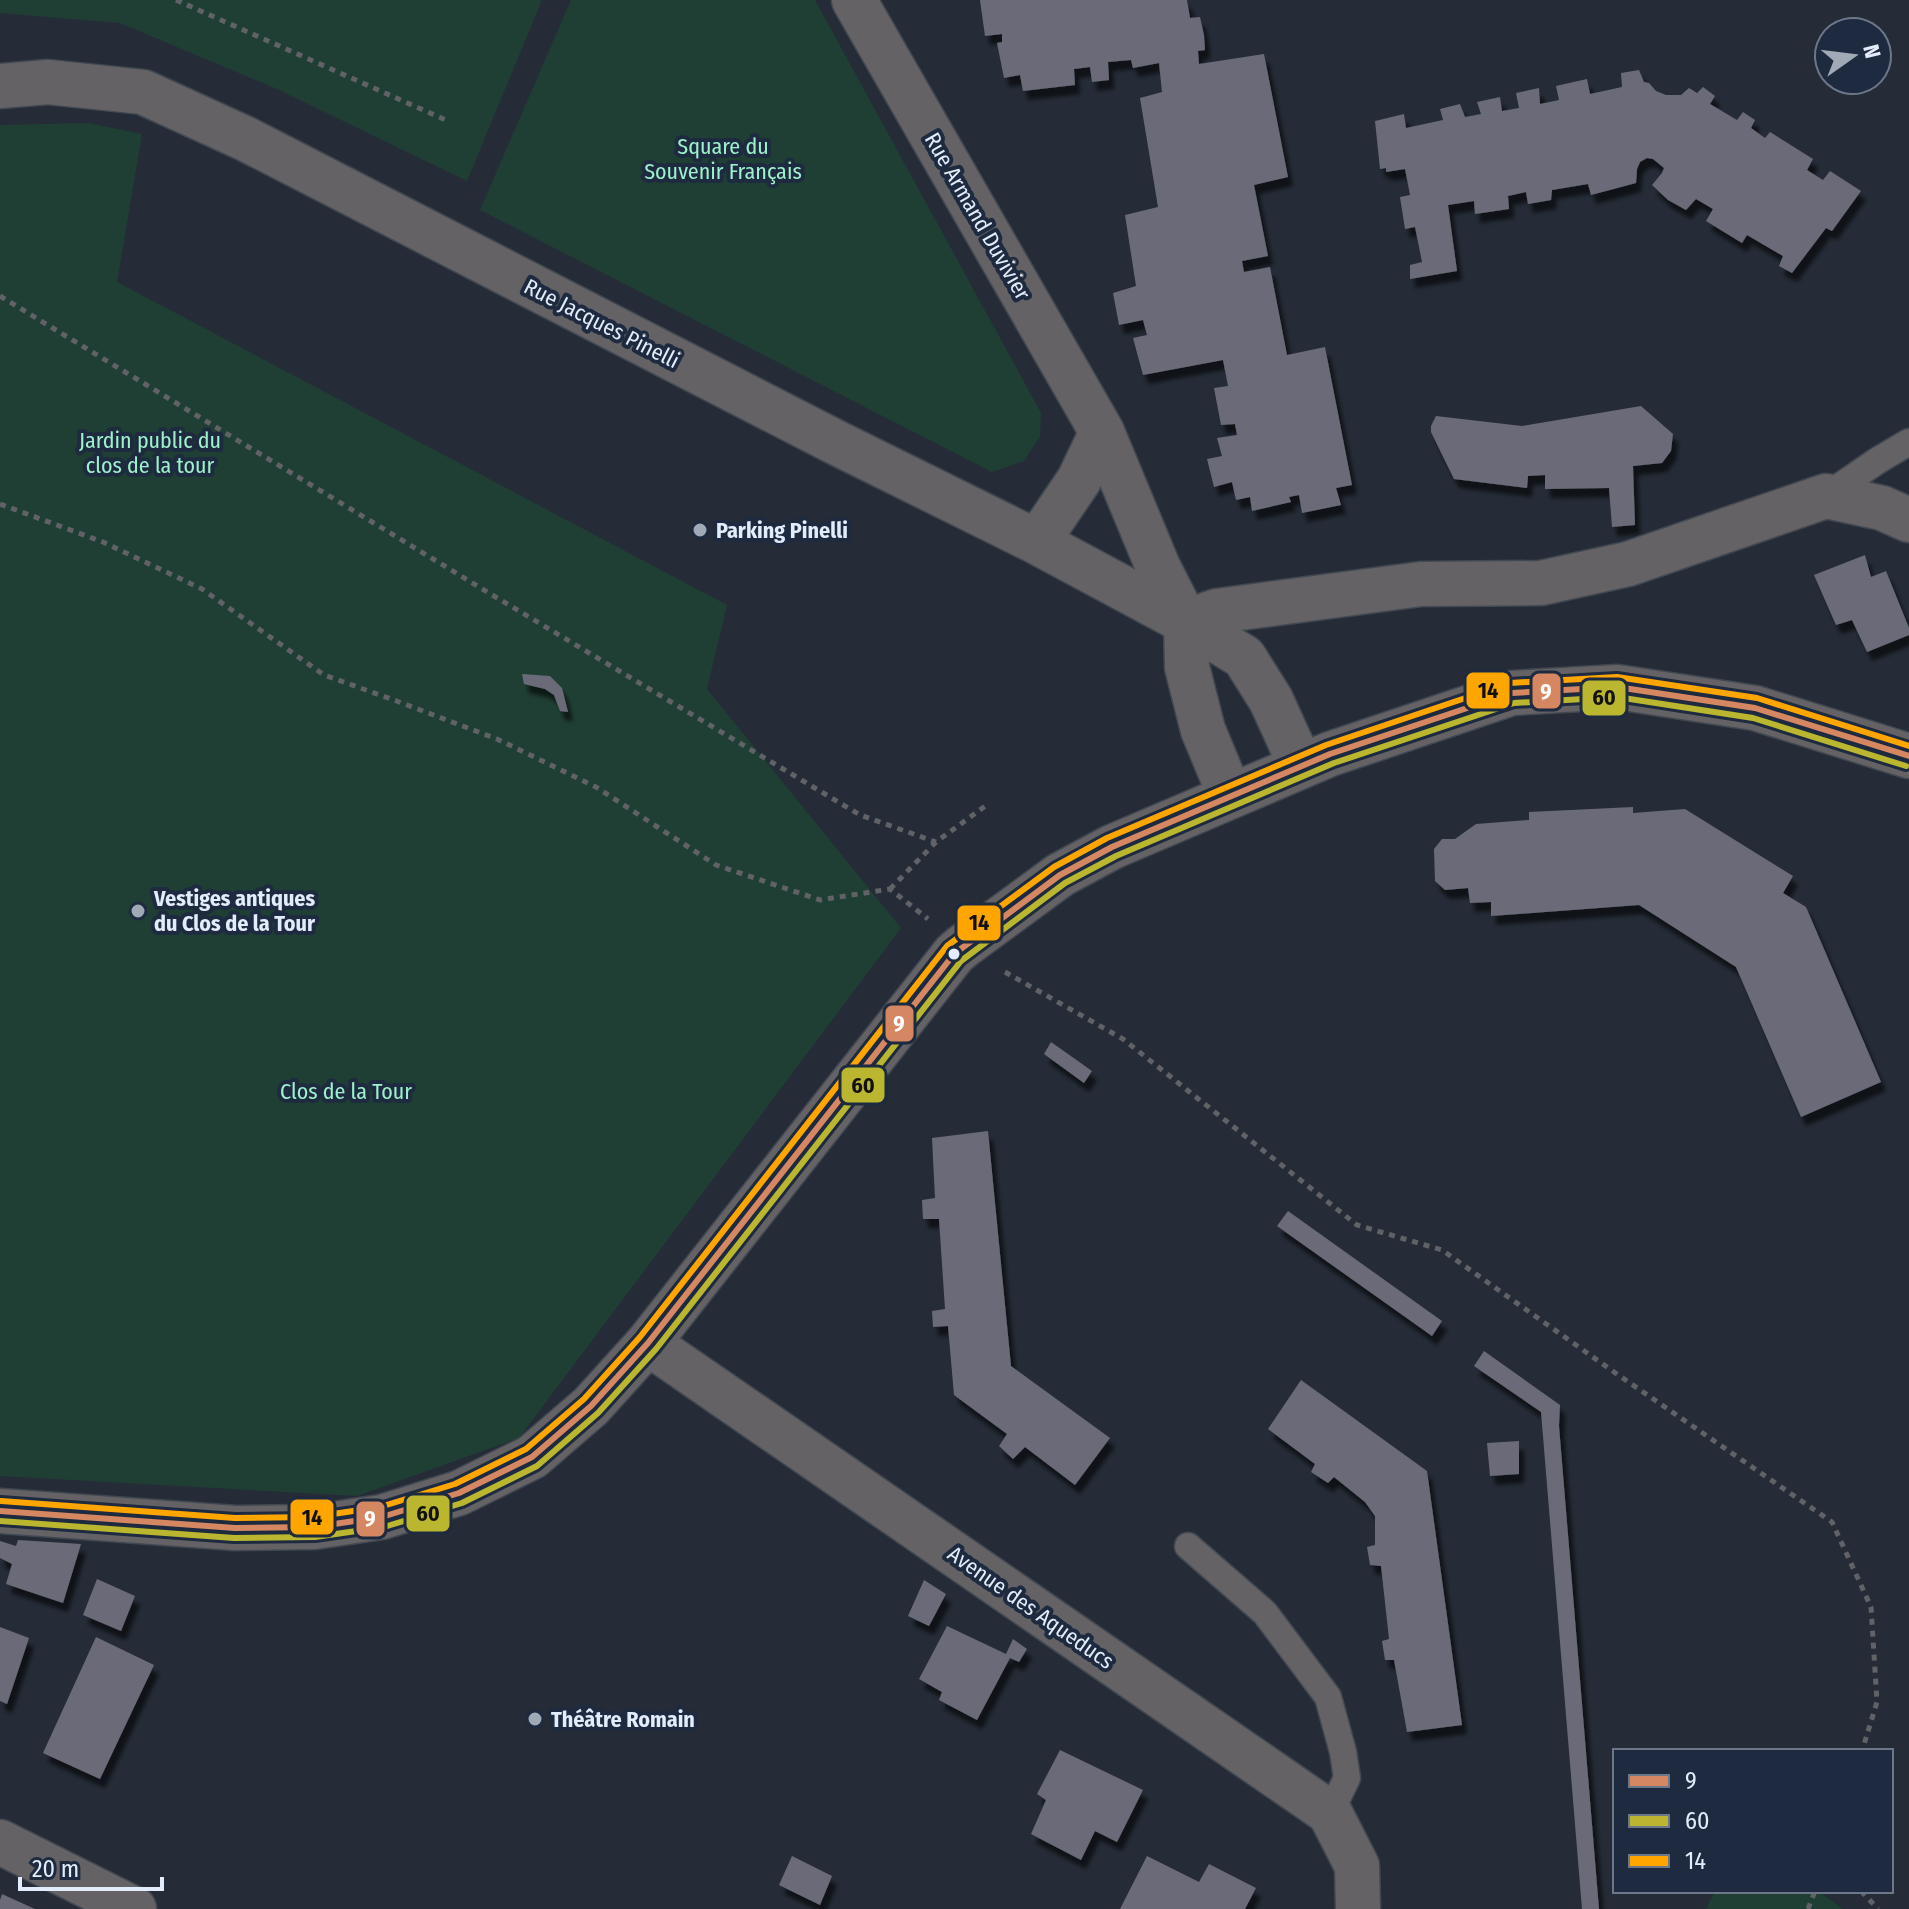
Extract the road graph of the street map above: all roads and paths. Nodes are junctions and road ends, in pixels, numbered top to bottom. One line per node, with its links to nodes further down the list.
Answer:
1 (176, 0): 4 (path)
2 (854, 0): 6 (street, Rue Armand Duvivier)
3 (0, 86): 11 (street, Rue Jacques Pinelli)
4 (448, 121)
5 (0, 296): 17 (path)
6 (1102, 432): 11 (street); 12 (street, Rue Armand Duvivier)
7 (1909, 442): 8 (lane)
8 (1826, 496): 10 (street); 12 (street)
9 (0, 504): 18 (path)
10 (1909, 520)
11 (1037, 542): 12 (street, Rue Jacques Pinelli)
12 (1186, 622): 14 (street, Rue Jacques Pinelli); 15 (street)
13 (1909, 756): 14 (street)
14 (1301, 766): 15 (street)
15 (1230, 795): 19 (street)
16 (988, 804): 17 (path)
17 (936, 842): 18 (path)
18 (890, 889): 19 (path)
19 (962, 947): 20 (street); 23 (path)
20 (648, 1343): 21 (street); 24 (street, Avenue des Aqueducs)
21 (0, 1511)
22 (1188, 1546): 24 (lane)
23 (1863, 1749)
24 (1330, 1813): 28 (street, Avenue des Aqueducs)
25 (0, 1842): 27 (street)
26 (1863, 1893): 29 (path)
27 (134, 1909)
28 (1358, 1909)
29 (1878, 1909)

